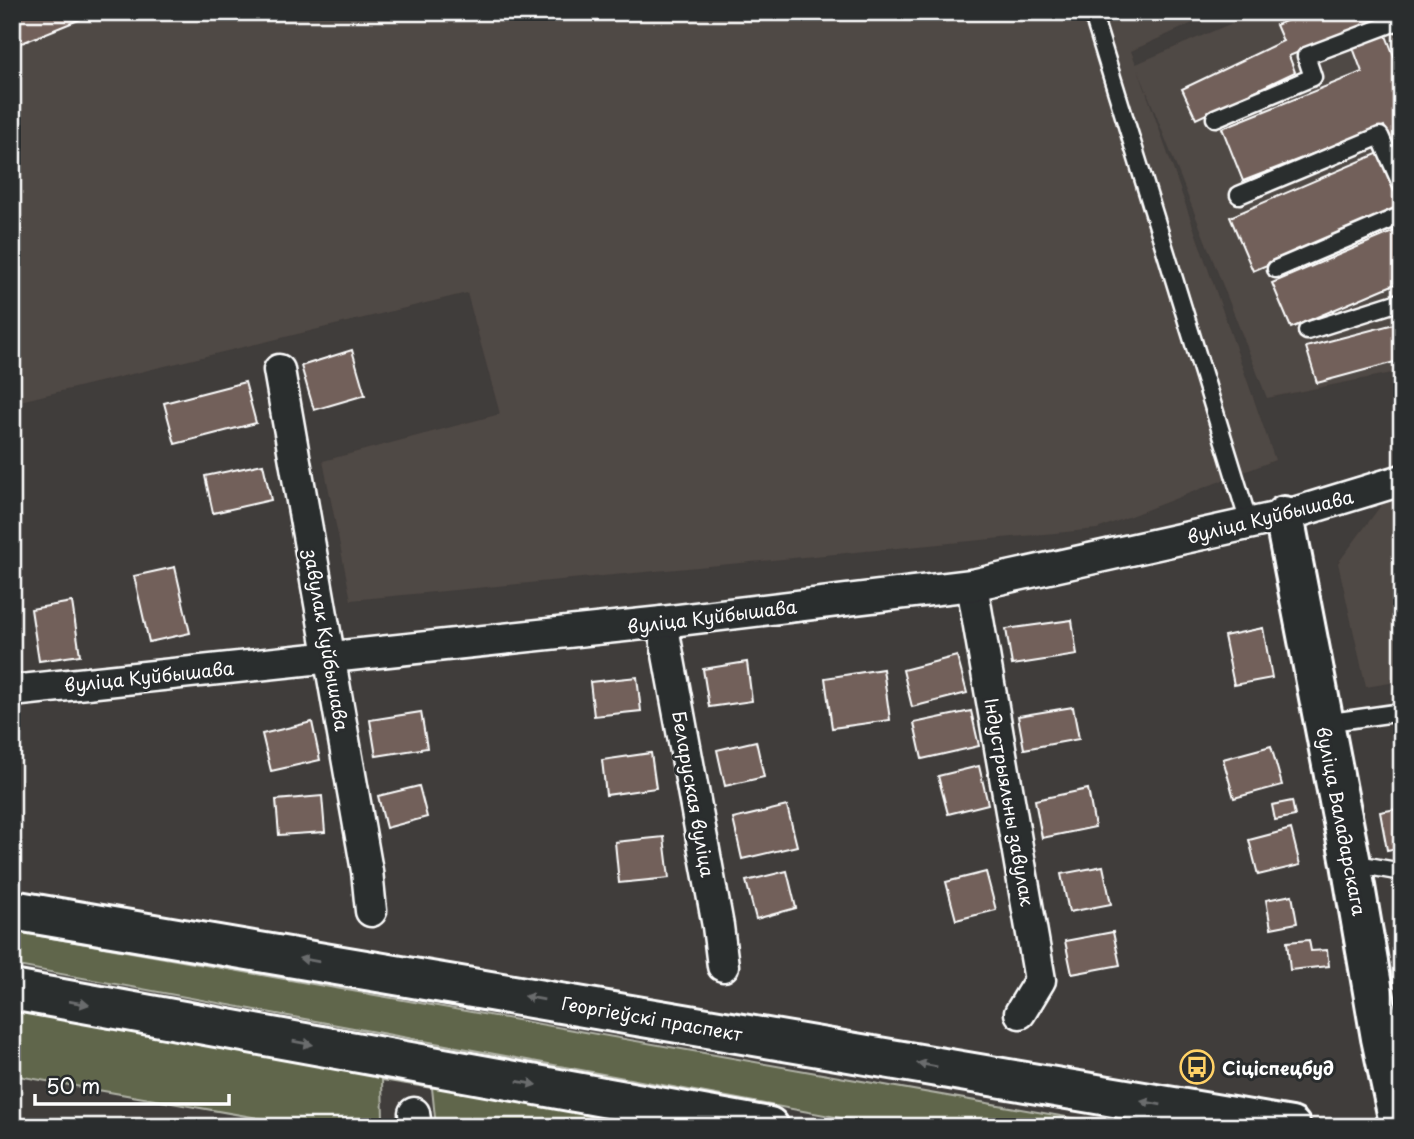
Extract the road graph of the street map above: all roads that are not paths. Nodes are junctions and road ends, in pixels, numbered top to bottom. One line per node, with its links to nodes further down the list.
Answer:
1 (1092, 12): 12 (lane)
2 (1400, 27): 3 (lane)
3 (1215, 117)
4 (1402, 186): 5 (lane)
5 (1239, 195)
6 (1402, 215): 7 (lane)
7 (1276, 269)
8 (1402, 302): 9 (lane)
9 (1307, 331)
10 (279, 370): 15 (street, завулак Куйбышава)
11 (1402, 480): 12 (street, вуліца Куйбышава)
12 (1266, 519): 13 (street, вуліца Куйбышава); 18 (main road, вуліца Валадарскага)
13 (972, 585): 14 (street, вуліца Куйбышава); 25 (street, Індустрыяльны завулак)
14 (662, 622): 15 (street, вуліца Куйбышава); 23 (street, Беларуская вуліца)
15 (330, 657): 16 (street, вуліца Куйбышава); 22 (street, завулак Куйбышава)
16 (12, 691)
17 (1402, 712): 18 (lane)
18 (1324, 723): 19 (main road, вуліца Валадарскага)
19 (1351, 863): 20 (lane); 28 (main road, вуліца Валадарскага)
20 (1402, 872)
21 (12, 910): 27 (main road, Георгіеўскі праспект, one-way to 21)
22 (371, 911)
23 (723, 966)
24 (12, 990): 26 (main road, one-way to 26)
25 (1020, 1013)
26 (769, 1127)
27 (1291, 1127)
28 (1400, 1127)

